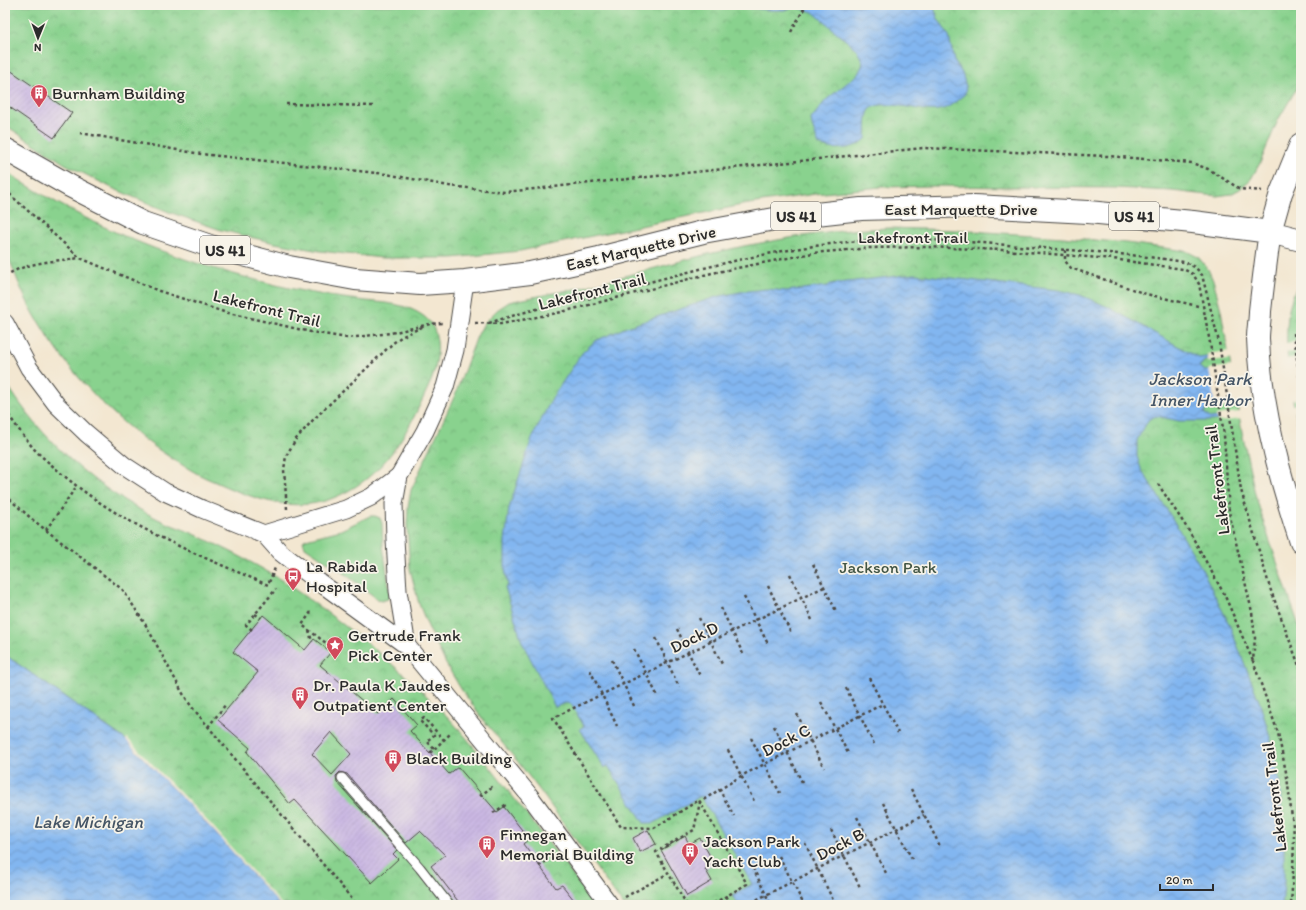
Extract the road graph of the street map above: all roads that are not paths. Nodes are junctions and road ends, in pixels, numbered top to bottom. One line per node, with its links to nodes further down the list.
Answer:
1 (1301, 144): 3 (main road)
2 (5, 149): 5 (main road, East Marquette Drive / US 41)
3 (1270, 232): 4 (main road, East Marquette Drive); 5 (main road, East Marquette Drive / US 41); 9 (main road)
4 (1301, 240)
5 (465, 281): 7 (street)
6 (5, 323): 8 (street)
7 (399, 476): 8 (street); 10 (street)
8 (264, 534): 10 (street)
9 (1301, 542)
10 (407, 646): 12 (street)
11 (342, 778): 13 (lane)
12 (617, 902)
13 (448, 905)

